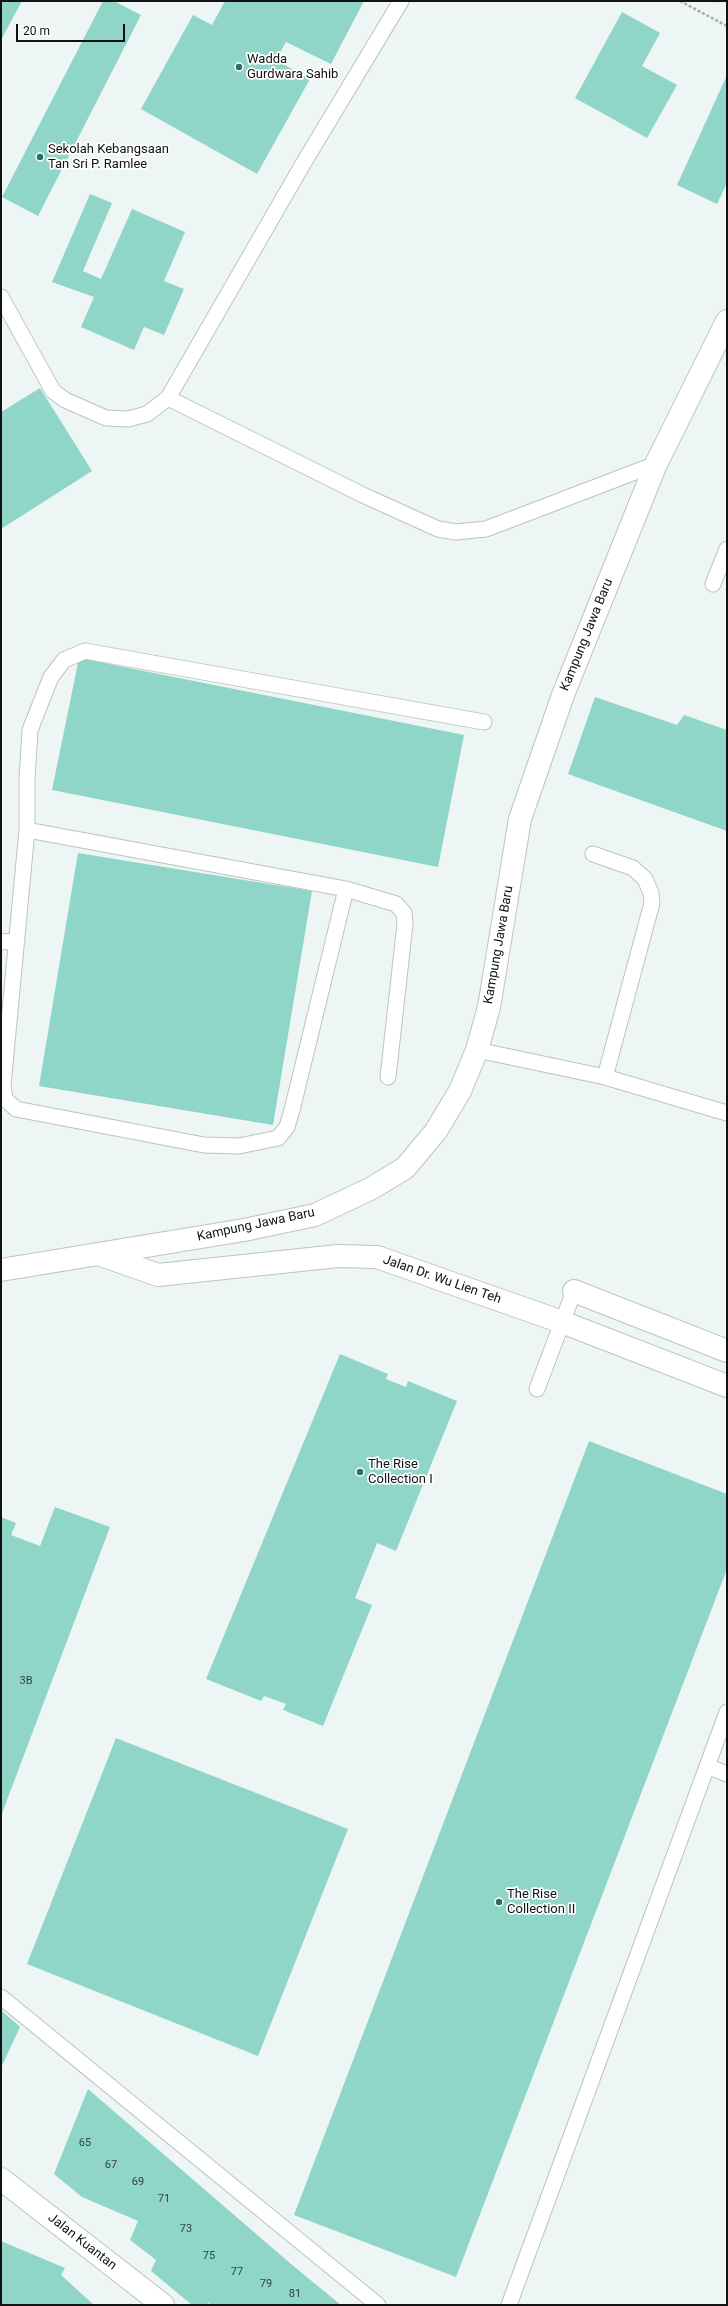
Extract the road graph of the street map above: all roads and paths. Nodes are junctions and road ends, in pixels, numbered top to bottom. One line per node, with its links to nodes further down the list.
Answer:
1 (401, 1): 6 (lane)
2 (680, 1): 3 (path)
3 (727, 26)
4 (1, 297): 6 (lane)
5 (727, 321): 7 (street, Kampung Jawa Baru)
6 (168, 398): 7 (lane)
7 (656, 464): 16 (street, Kampung Jawa Baru)
8 (727, 550): 9 (lane)
9 (713, 584)
10 (484, 722): 11 (lane)
11 (27, 830): 13 (lane); 14 (lane)
12 (593, 854): 18 (lane)
13 (346, 889): 14 (lane); 17 (lane)
14 (17, 941): 15 (lane)
15 (1, 942)
16 (477, 1050): 18 (lane); 20 (street, Kampung Jawa Baru)
17 (388, 1076)
18 (605, 1077): 19 (lane)
19 (727, 1113)
20 (98, 1254): 21 (street, Kampung Jawa Baru); 23 (street, Jalan Dr. Wu Lien Teh)
21 (1, 1270)
22 (574, 1292): 23 (lane); 24 (street)
23 (562, 1322): 25 (street, Jalan Dr. Wu Lien Teh); 26 (lane)
24 (727, 1351)
25 (727, 1386)
26 (537, 1389)
27 (727, 1712): 28 (lane)
28 (707, 1766): 29 (lane); 34 (lane)
29 (727, 1774)
30 (1, 1996): 33 (lane)
31 (1, 2179): 32 (street, Jalan Kuantan)
32 (163, 2305)
33 (378, 2305)
34 (509, 2305)

